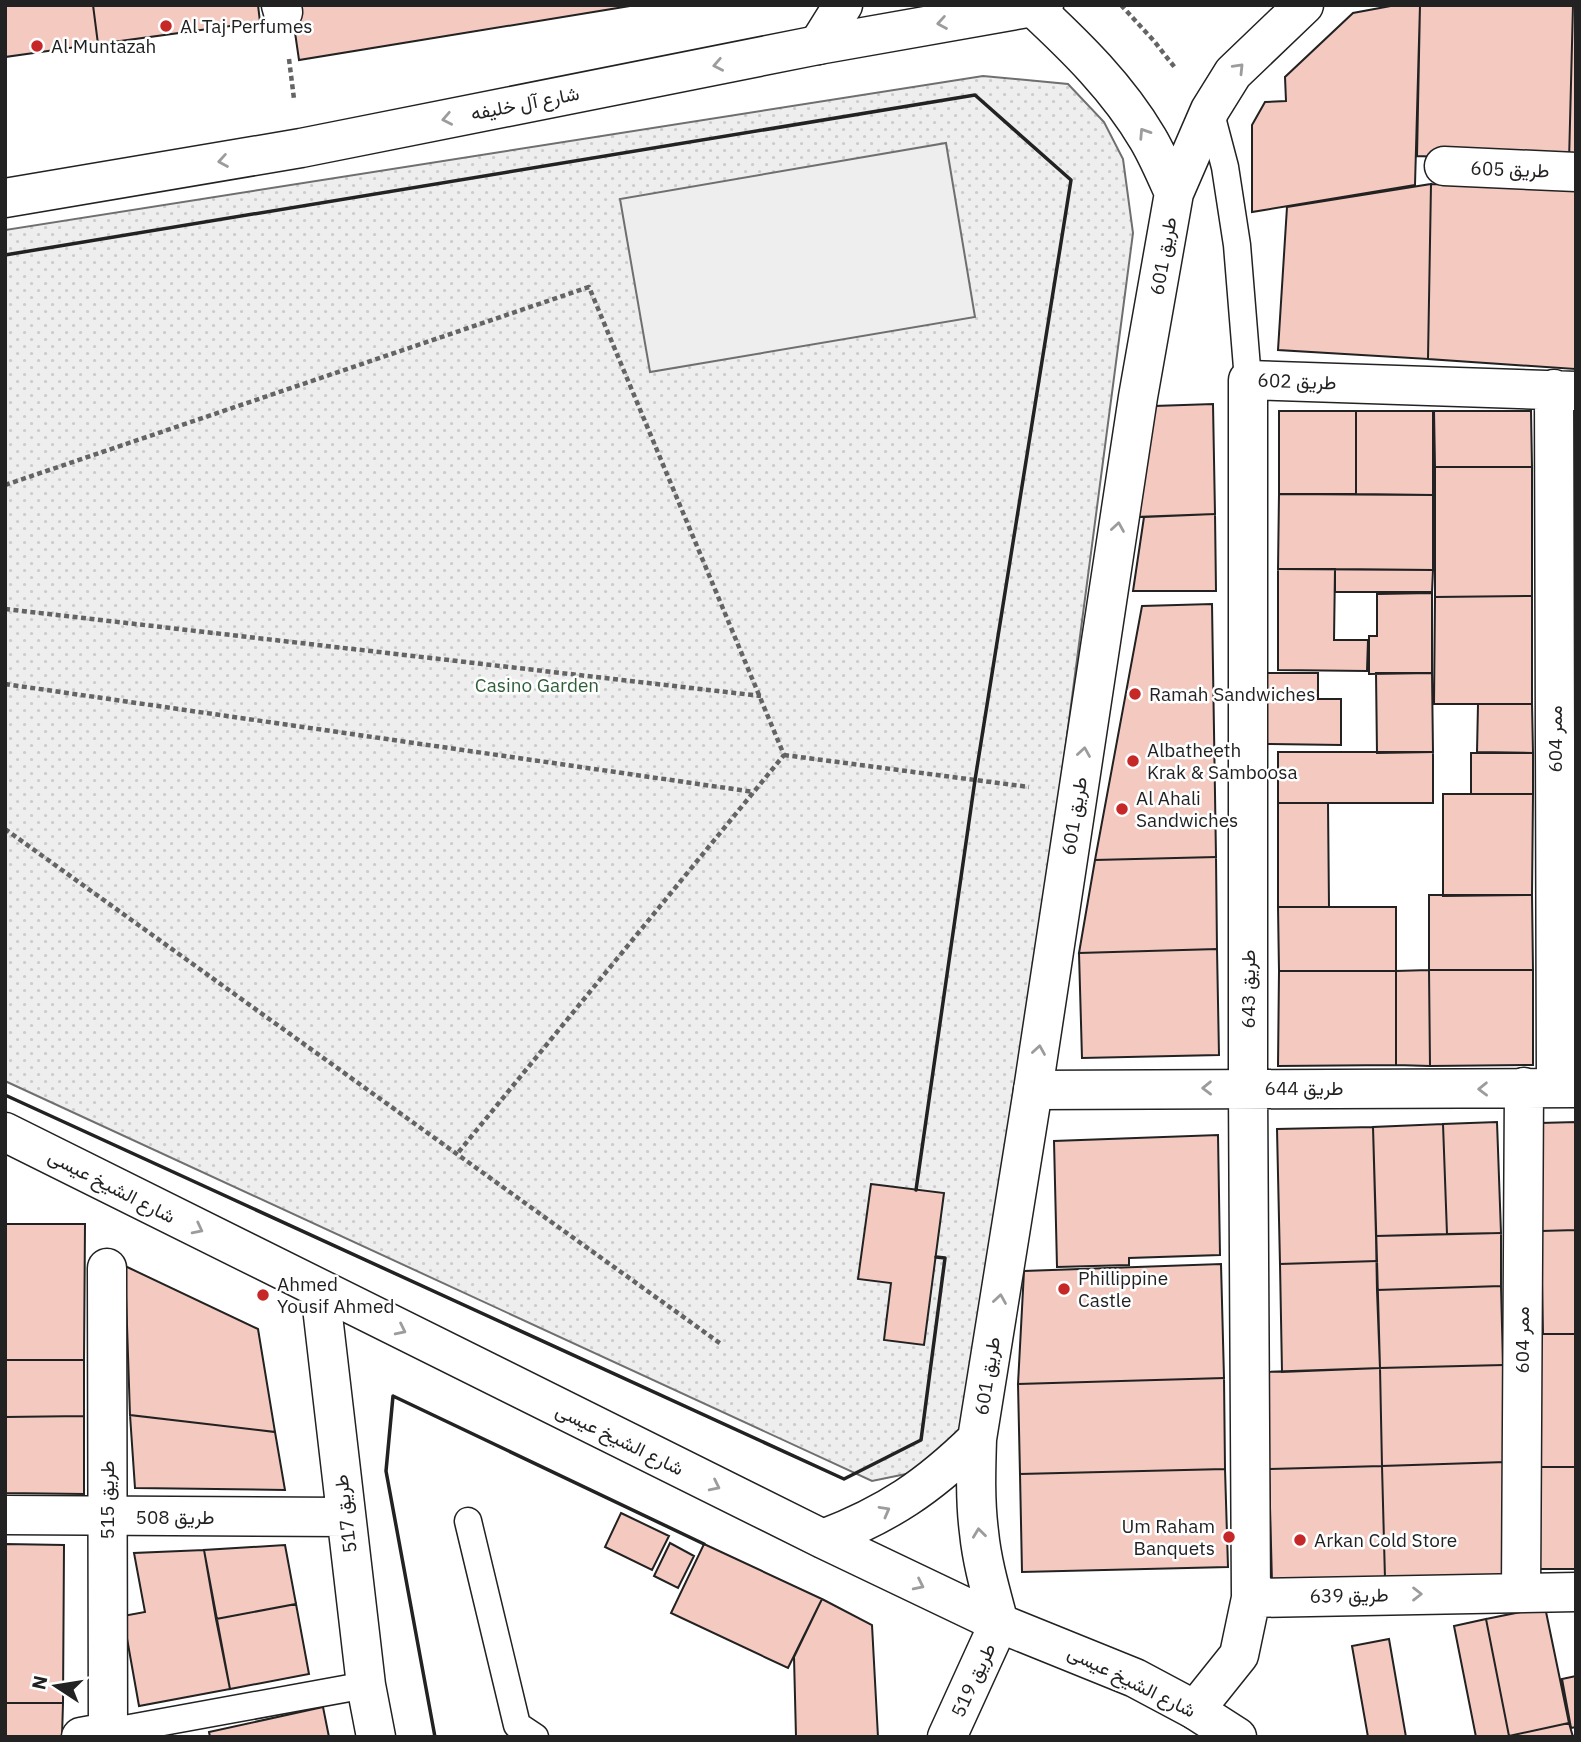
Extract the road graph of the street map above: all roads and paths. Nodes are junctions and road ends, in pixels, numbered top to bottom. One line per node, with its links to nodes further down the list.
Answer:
1 (843, 5): 6 (street)
2 (1121, 5): 7 (path)
3 (1304, 5): 7 (street, طريق 601, one-way to 3)
4 (1036, 6): 6 (street, شارع آل خليفه, one-way to 6); 11 (street, طريق 601, one-way to 4)
5 (282, 9): 8 (path)
6 (818, 45): 8 (street, شارع آل خليفه, one-way to 8)
7 (1210, 110): 11 (street, طريق 601); 13 (lane, طريق 602)
8 (301, 148): 12 (street, شارع آل خليفه, one-way to 12)
9 (1444, 166): 10 (street, طريق 605)
10 (1576, 172)
11 (1174, 193): 21 (street, طريق 601, one-way to 11)
12 (5, 198)
13 (1248, 380): 14 (street, طريق 602); 23 (street, طريق 643)
14 (1565, 390): 24 (street, ممر 604)
15 (5, 485): 18 (path)
16 (5, 610): 18 (path)
17 (5, 684): 20 (path)
18 (761, 696): 19 (path)
19 (784, 755): 20 (path); 21 (path)
20 (754, 792): 27 (path)
21 (1078, 793): 25 (street, طريق 601, one-way to 21)
22 (5, 829): 27 (path)
23 (1248, 1088): 24 (street, طريق 644, one-way to 23); 25 (street, طريق 644, one-way to 25); 39 (street, طريق 643)
24 (1552, 1088): 38 (street, ممر 604)
25 (1033, 1090): 31 (street, طريق 601, one-way to 25)
26 (5, 1132): 29 (street, شارع الشيخ عيسى, one-way to 29)
27 (457, 1154): 30 (path)
28 (107, 1268): 33 (street, طريق 515)
29 (320, 1290): 34 (street, طريق 517); 36 (street, شارع الشيخ عيسى, one-way to 36)
30 (721, 1344)
31 (977, 1439): 36 (street, طريق 601, one-way to 31); 40 (street, طريق 601, one-way to 31)
32 (5, 1515): 33 (street, طريق 508)
33 (107, 1517): 34 (street, طريق 508); 43 (street, طريق 515)
34 (346, 1517): 41 (street, طريق 517)
35 (468, 1521): 45 (lane)
36 (823, 1539): 40 (street, شارع الشيخ عيسى, one-way to 40)
37 (1576, 1592): 38 (street, طريق 639)
38 (1521, 1593): 39 (street, طريق 639, one-way to 38)
39 (1251, 1598): 42 (street)
40 (999, 1623): 42 (street, شارع الشيخ عيسى); 46 (street, طريق 519)
41 (366, 1685): 43 (lane, طريق 515); 44 (street, طريق 517)
42 (1195, 1710): 47 (street, شارع الشيخ عيسى)
43 (94, 1734)
44 (376, 1737)
45 (535, 1737)
46 (947, 1737)
47 (1237, 1737)

